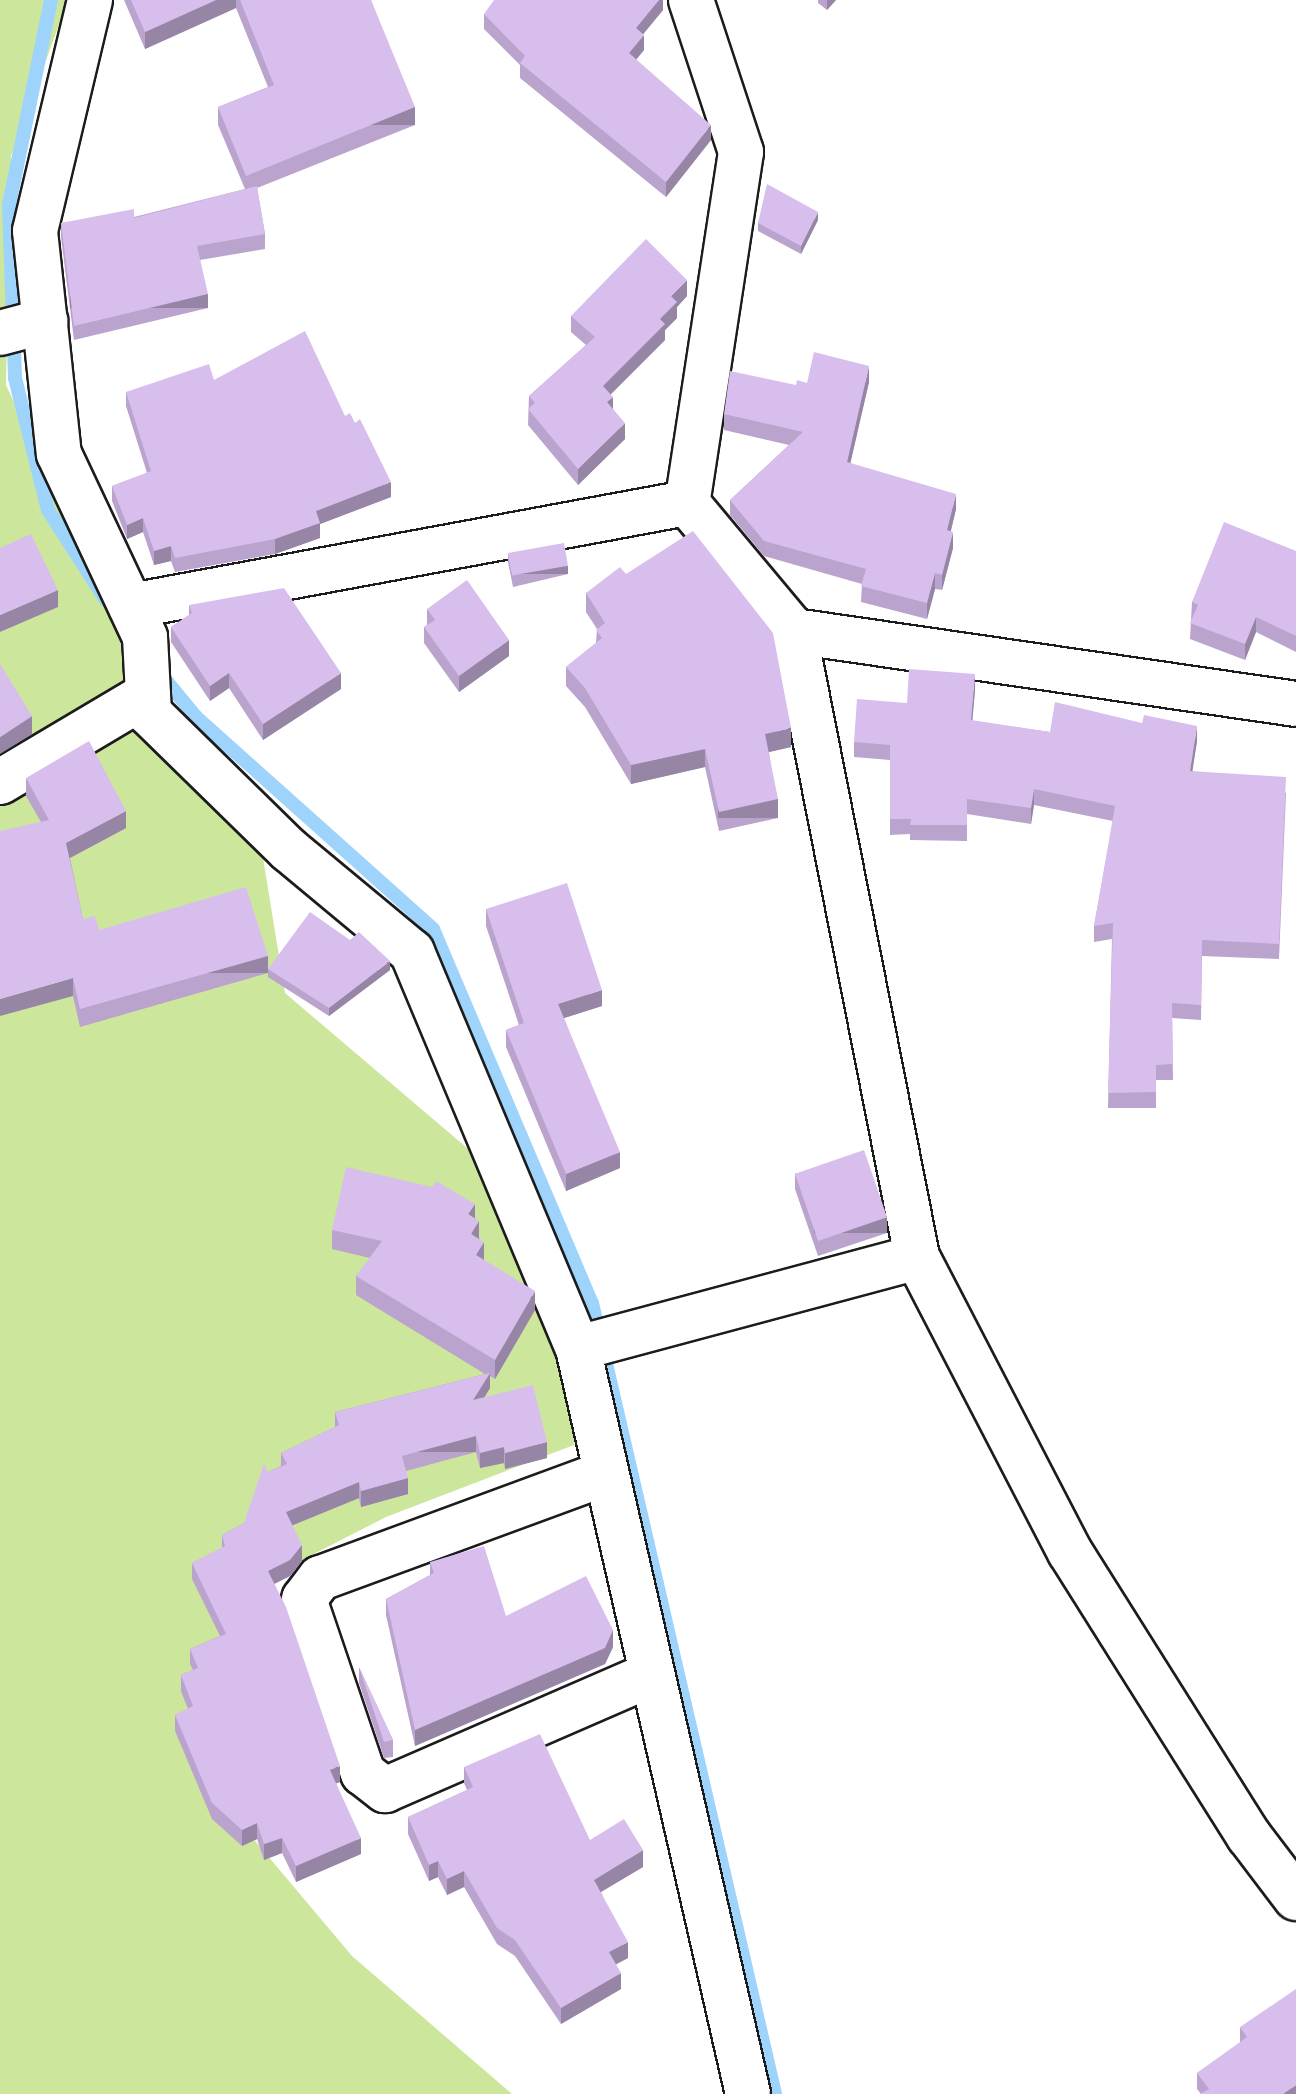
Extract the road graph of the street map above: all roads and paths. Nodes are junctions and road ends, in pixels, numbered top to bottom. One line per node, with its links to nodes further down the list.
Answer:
1 (90, 0): 3 (street)
2 (691, 0): 4 (street)
3 (28, 325): 5 (street)
4 (687, 503): 5 (street); 6 (street)
5 (131, 606): 7 (street)
6 (794, 631): 8 (street); 10 (street)
7 (148, 694): 9 (street); 11 (street)
8 (1296, 704)
9 (0, 782)
10 (917, 1257): 11 (street); 14 (street)
11 (578, 1348): 12 (street)
12 (606, 1473): 13 (street); 13 (street)
13 (652, 1674): 15 (street)
14 (1296, 1898)
15 (748, 2094)

